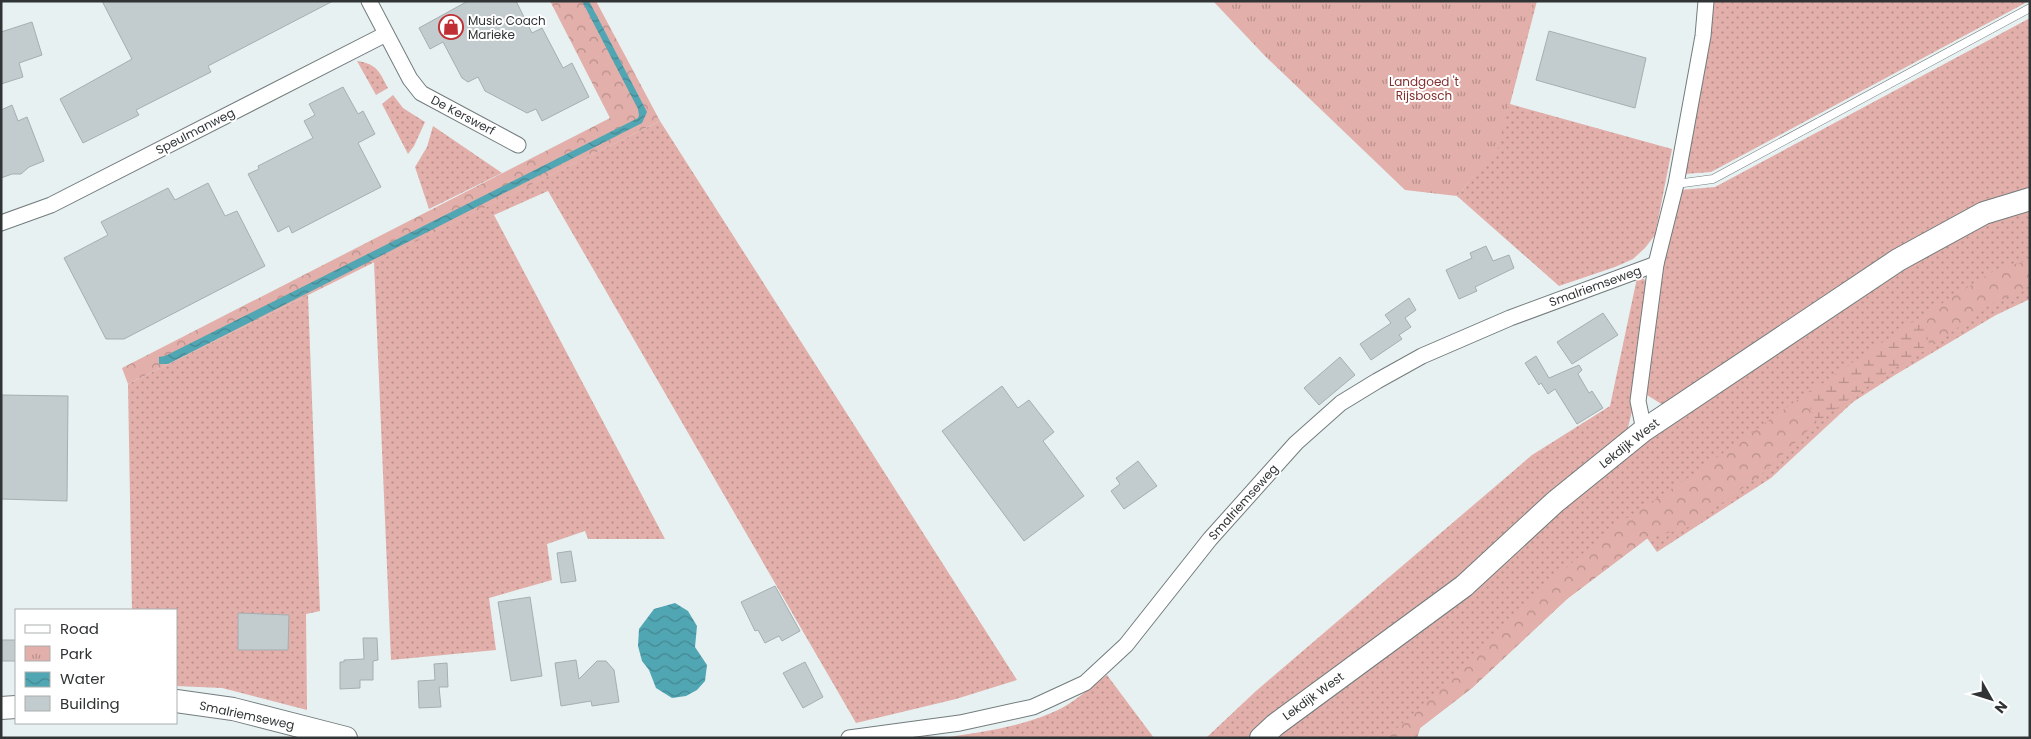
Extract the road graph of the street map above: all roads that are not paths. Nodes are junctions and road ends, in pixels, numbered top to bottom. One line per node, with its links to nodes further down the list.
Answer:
1 (369, 1): 4 (street, De Kerswerf)
2 (1706, 1): 6 (street, Smalriemseweg)
3 (2030, 8): 6 (lane)
4 (386, 34): 5 (street, De Kerswerf); 8 (street, Speulmanweg)
5 (518, 144)
6 (1676, 184): 9 (street, Smalriemseweg)
7 (2030, 199): 10 (street, Lekdijk West)
8 (1, 223)
9 (1656, 264): 10 (street, Smalriemseweg); 15 (street, Smalriemseweg)
10 (1644, 430): 16 (street, Lekdijk West)
11 (178, 700): 14 (street, Smalriemseweg)
12 (15, 707): 13 (street)
13 (1, 708)
14 (346, 738)
15 (851, 738)
16 (1261, 738)

